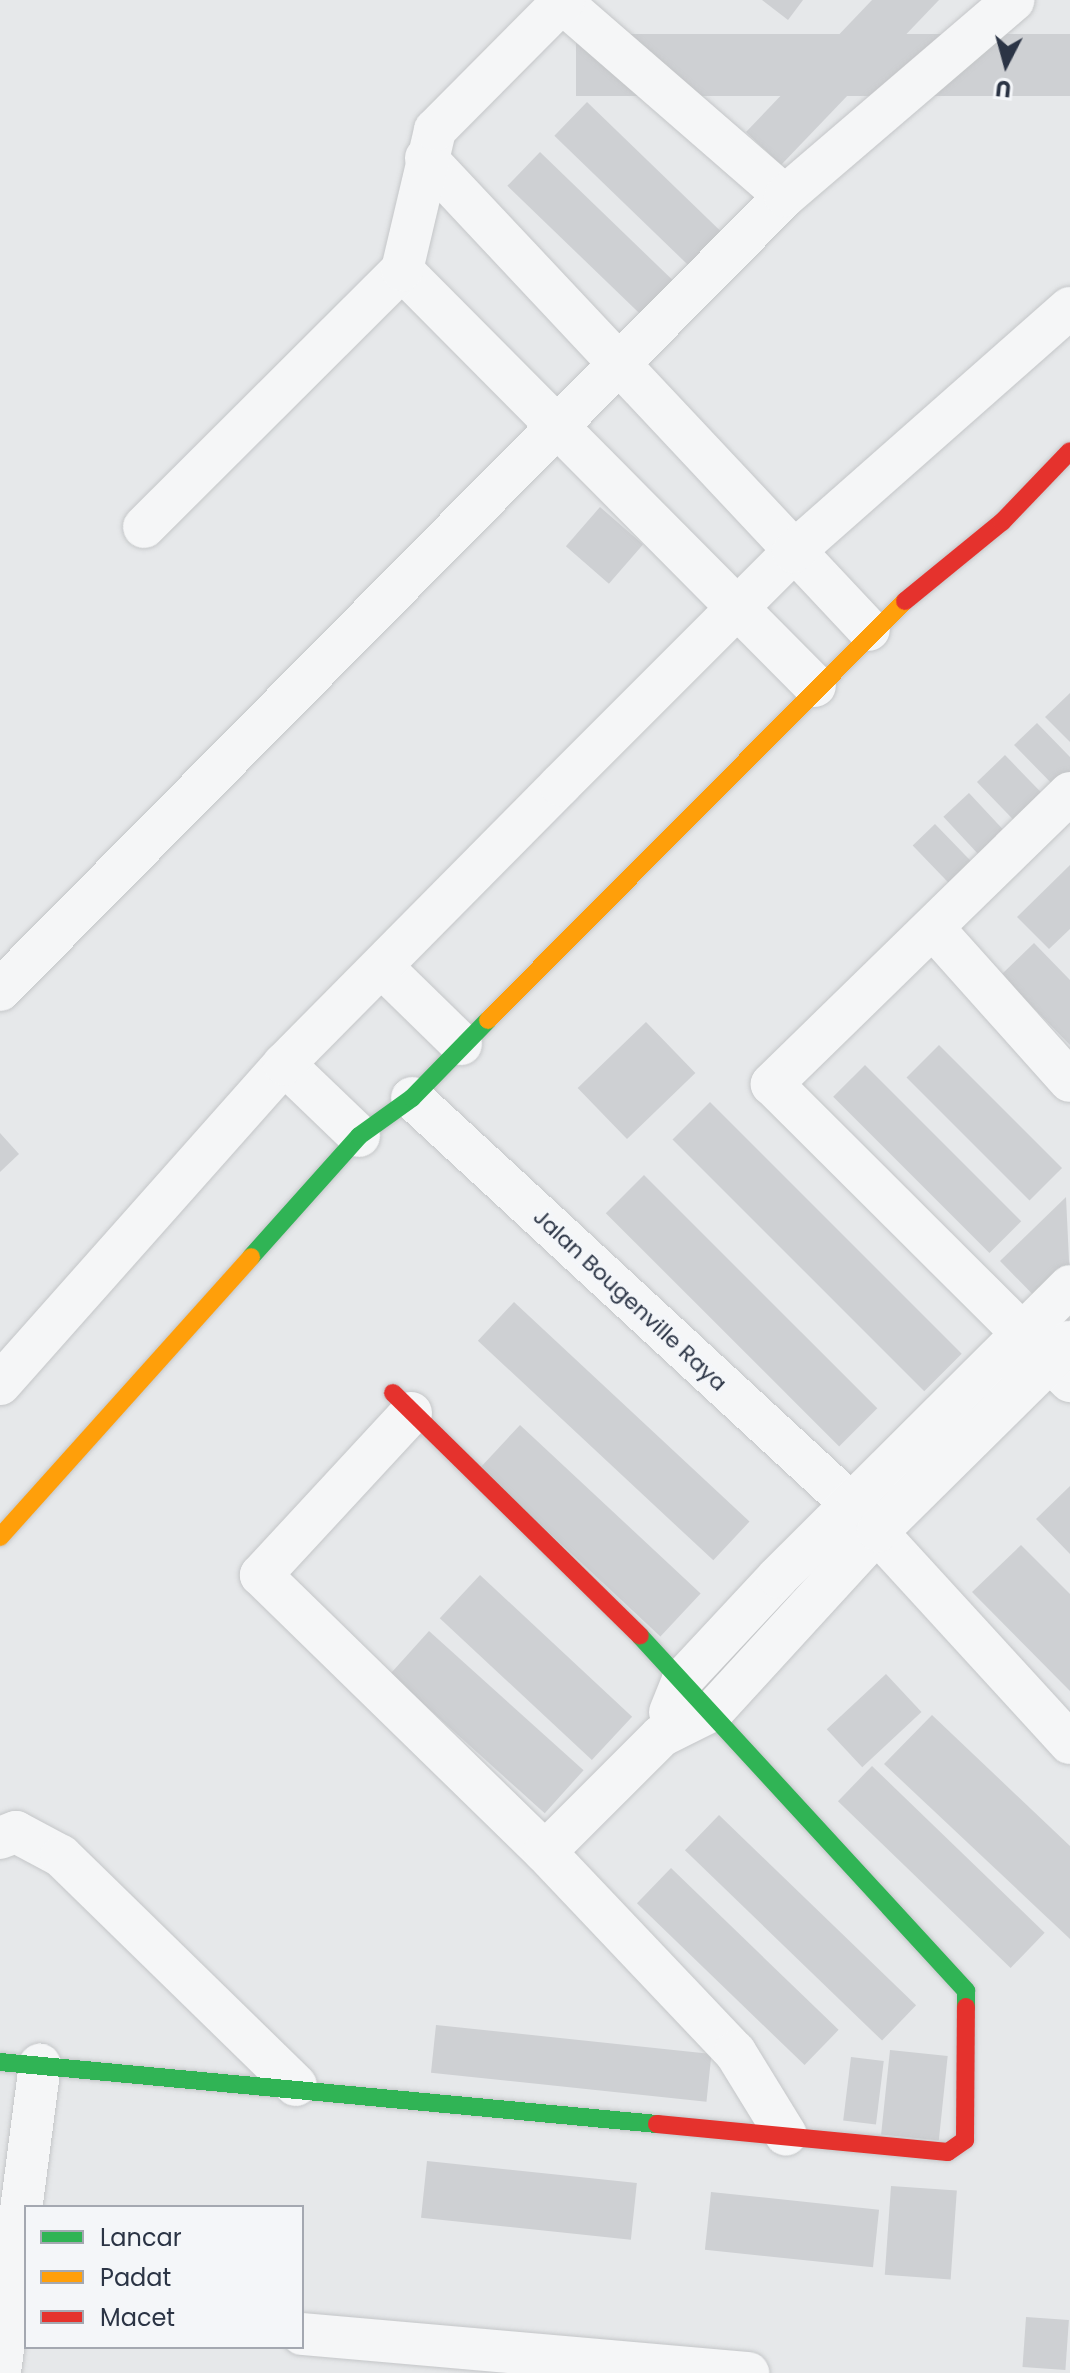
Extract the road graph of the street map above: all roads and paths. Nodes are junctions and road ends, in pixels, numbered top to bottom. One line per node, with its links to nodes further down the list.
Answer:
1 (1014, 0): 4 (street)
2 (564, 3): 3 (street); 4 (street)
3 (426, 158): 5 (street); 7 (street)
4 (785, 196): 7 (street)
5 (402, 270): 8 (street); 10 (street)
6 (1070, 308): 11 (street)
7 (615, 363): 8 (street); 11 (street)
8 (559, 425): 12 (street); 18 (street)
9 (1070, 451): 13 (street)
10 (144, 527)
11 (793, 552): 12 (street); 13 (street)
12 (736, 612): 14 (street); 17 (street)
13 (869, 630): 14 (street)
14 (815, 686): 19 (street)
15 (1070, 793): 16 (street)
16 (933, 928): 21 (street); 25 (street)
17 (383, 968): 19 (street); 20 (street)
18 (0, 990)
19 (461, 1044): 22 (street)
20 (284, 1064): 23 (street); 26 (street)
21 (1070, 1081)
22 (412, 1098): 23 (street); 28 (street, Jalan Bougenville Raya)
23 (359, 1136): 30 (street)
24 (1070, 1286): 25 (street)
25 (1053, 1354): 28 (street); 29 (street)
26 (0, 1384)
27 (402, 1403): 31 (street); 36 (street)
28 (849, 1502): 29 (street, Jalan Bougenville Raya); 31 (street)
29 (878, 1531): 32 (street); 34 (street, Jalan Bougenville Raya)
30 (0, 1537)
31 (683, 1679): 32 (street); 33 (street)
32 (715, 1709): 33 (street); 39 (street)
33 (661, 1736): 36 (street)
34 (1070, 1743)
35 (0, 1838): 38 (street)
36 (545, 1852): 39 (street)
37 (20, 2064): 38 (street); 40 (street)
38 (296, 2085): 39 (street)
39 (786, 2135)
40 (12, 2308): 42 (street)
41 (304, 2334): 43 (street)
42 (0, 2372)
43 (748, 2373)

